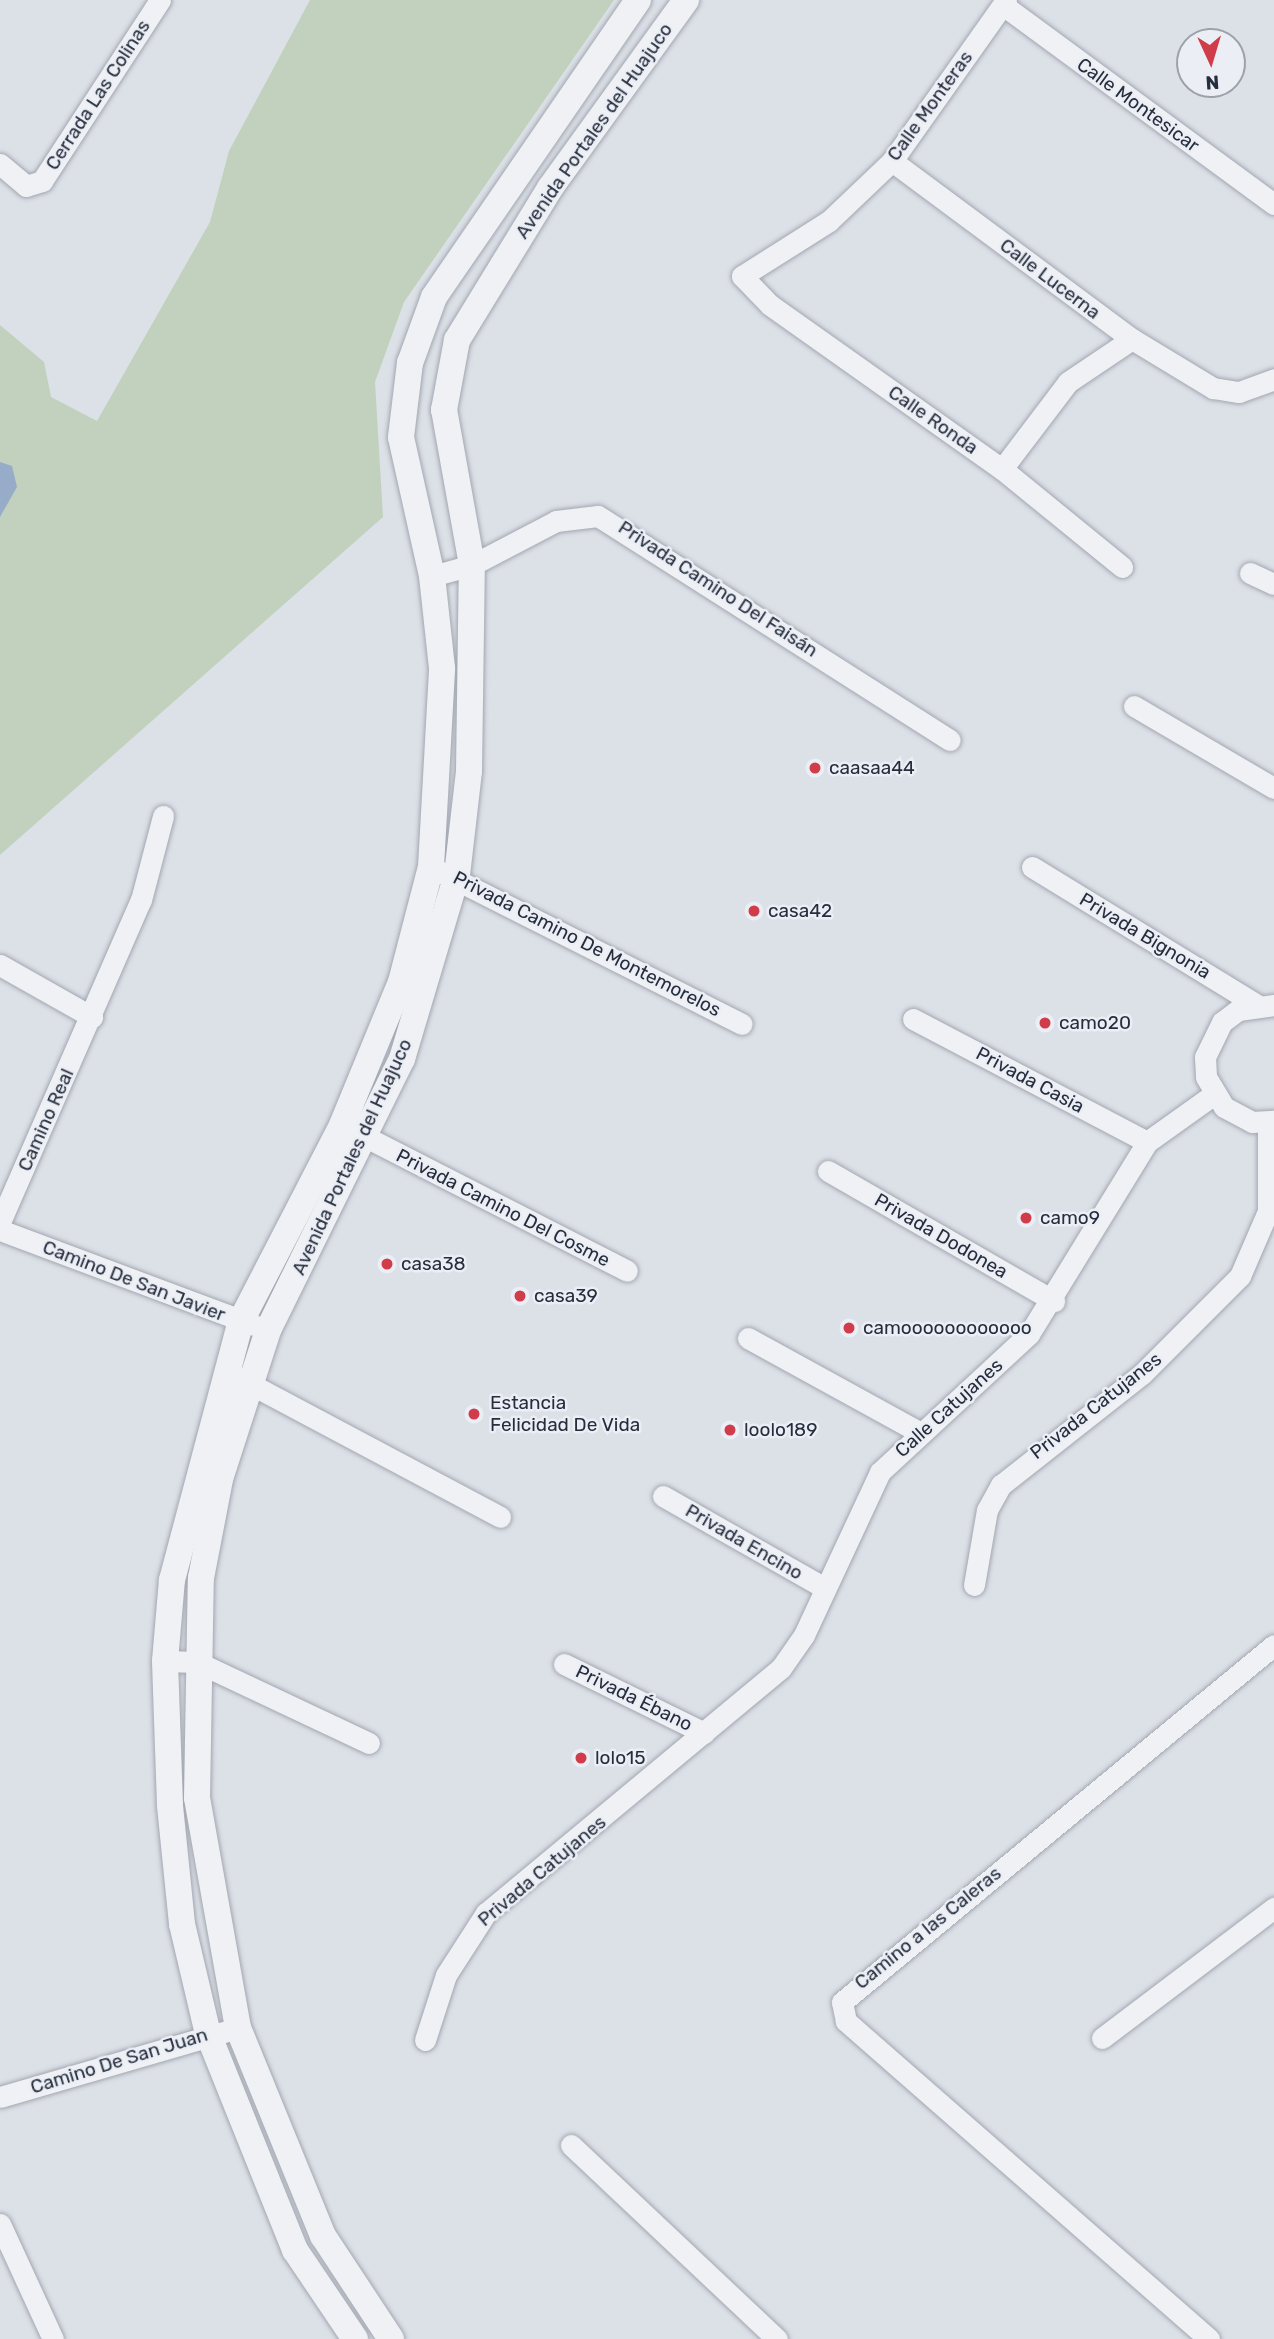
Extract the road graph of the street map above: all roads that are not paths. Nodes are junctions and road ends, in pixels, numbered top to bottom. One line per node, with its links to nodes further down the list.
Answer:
1 (160, 0): 6 (street, Cerrada Las Colinas)
2 (638, 0): 12 (street, Avenida Portales del Huajuco)
3 (687, 0): 11 (street, Avenida Portales del Huajuco)
4 (1004, 3): 5 (street, Calle Monteras); 7 (street, Calle Montesicar)
5 (892, 162): 8 (street, Calle Monteras); 9 (street, Calle Lucerna)
6 (0, 164)
7 (1274, 204)
8 (742, 276): 13 (street, Calle Ronda)
9 (1132, 340): 10 (street, Calle Lucerna); 13 (street)
10 (1274, 379)
11 (444, 410): 12 (street); 14 (street, Avenida Portales del Huajuco)
12 (403, 413): 17 (street, Avenida Portales del Huajuco)
13 (1002, 469): 15 (street, Calle Ronda)
14 (472, 565): 17 (street, Privada Camino Del Faisán); 20 (street, Privada Camino Del Faisán); 25 (street, Avenida Portales del Huajuco)
15 (1122, 567)
16 (1250, 573): 18 (street)
17 (432, 576): 23 (street, Avenida Portales del Huajuco)
18 (1274, 584)
19 (1134, 706): 21 (street)
20 (950, 740)
21 (1274, 788)
22 (163, 816): 28 (street, Camino Real)
23 (431, 867): 25 (street, Privada Camino De Montemorelos); 33 (street, Avenida Portales del Huajuco)
24 (1032, 867): 27 (street, Privada Bignonia)
25 (457, 875): 30 (street, Privada Camino De Montemorelos); 34 (street, Avenida Portales del Huajuco)
26 (0, 965): 28 (street)
27 (1266, 1005): 31 (street)
28 (92, 1017): 38 (street, Camino Real)
29 (913, 1019): 35 (street, Privada Casia)
30 (742, 1024)
31 (1213, 1095): 32 (street); 35 (street, Calle Catujanes)
32 (1271, 1122): 37 (street, Privada Catujanes)
33 (342, 1125): 34 (street, Privada Camino Del Cosme); 42 (street, Avenida Portales del Huajuco)
34 (366, 1137): 40 (street, Privada Camino Del Cosme); 43 (street, Avenida Portales del Huajuco)
35 (1147, 1142): 41 (street, Calle Catujanes)
36 (828, 1171): 41 (street, Privada Dodonea)
37 (1271, 1213): 49 (street, Privada Catujanes)
38 (0, 1222)
39 (0, 1230): 42 (street, Camino De San Javier)
40 (627, 1271)
41 (1054, 1300): 46 (street, Calle Catujanes)
42 (241, 1321): 43 (street, Camino De San Javier); 45 (street, Avenida Portales del Huajuco)
43 (268, 1330): 45 (street, Avenida Portales del Huajuco)
44 (748, 1338): 46 (street)
45 (238, 1377): 48 (street); 52 (street, Avenida Portales del Huajuco); 53 (street, Avenida Portales del Huajuco)
46 (919, 1432): 50 (street, Calle Catujanes)
47 (663, 1496): 50 (street, Privada Encino)
48 (500, 1517)
49 (974, 1586)
50 (825, 1588): 55 (street, Calle Catujanes)
51 (1274, 1645): 65 (street, Camino a las Caleras)
52 (165, 1661): 53 (street); 59 (street, Avenida Portales del Huajuco)
53 (197, 1662): 56 (street); 58 (street, Avenida Portales del Huajuco)
54 (564, 1664): 55 (street, Privada Ébano)
55 (704, 1733): 61 (street, Privada Catujanes)
56 (369, 1743)
57 (1274, 1908): 60 (street)
58 (238, 2028): 59 (street, Camino De San Juan); 68 (street, Avenida Portales del Huajuco)
59 (208, 2034): 62 (street, Camino De San Juan); 67 (street, Avenida Portales del Huajuco)
60 (1102, 2038)
61 (425, 2040)
62 (0, 2097)
63 (571, 2145): 69 (street)
64 (0, 2224): 66 (street)
65 (1200, 2336)
66 (52, 2339)
67 (355, 2339)
68 (391, 2339)
69 (776, 2339)

